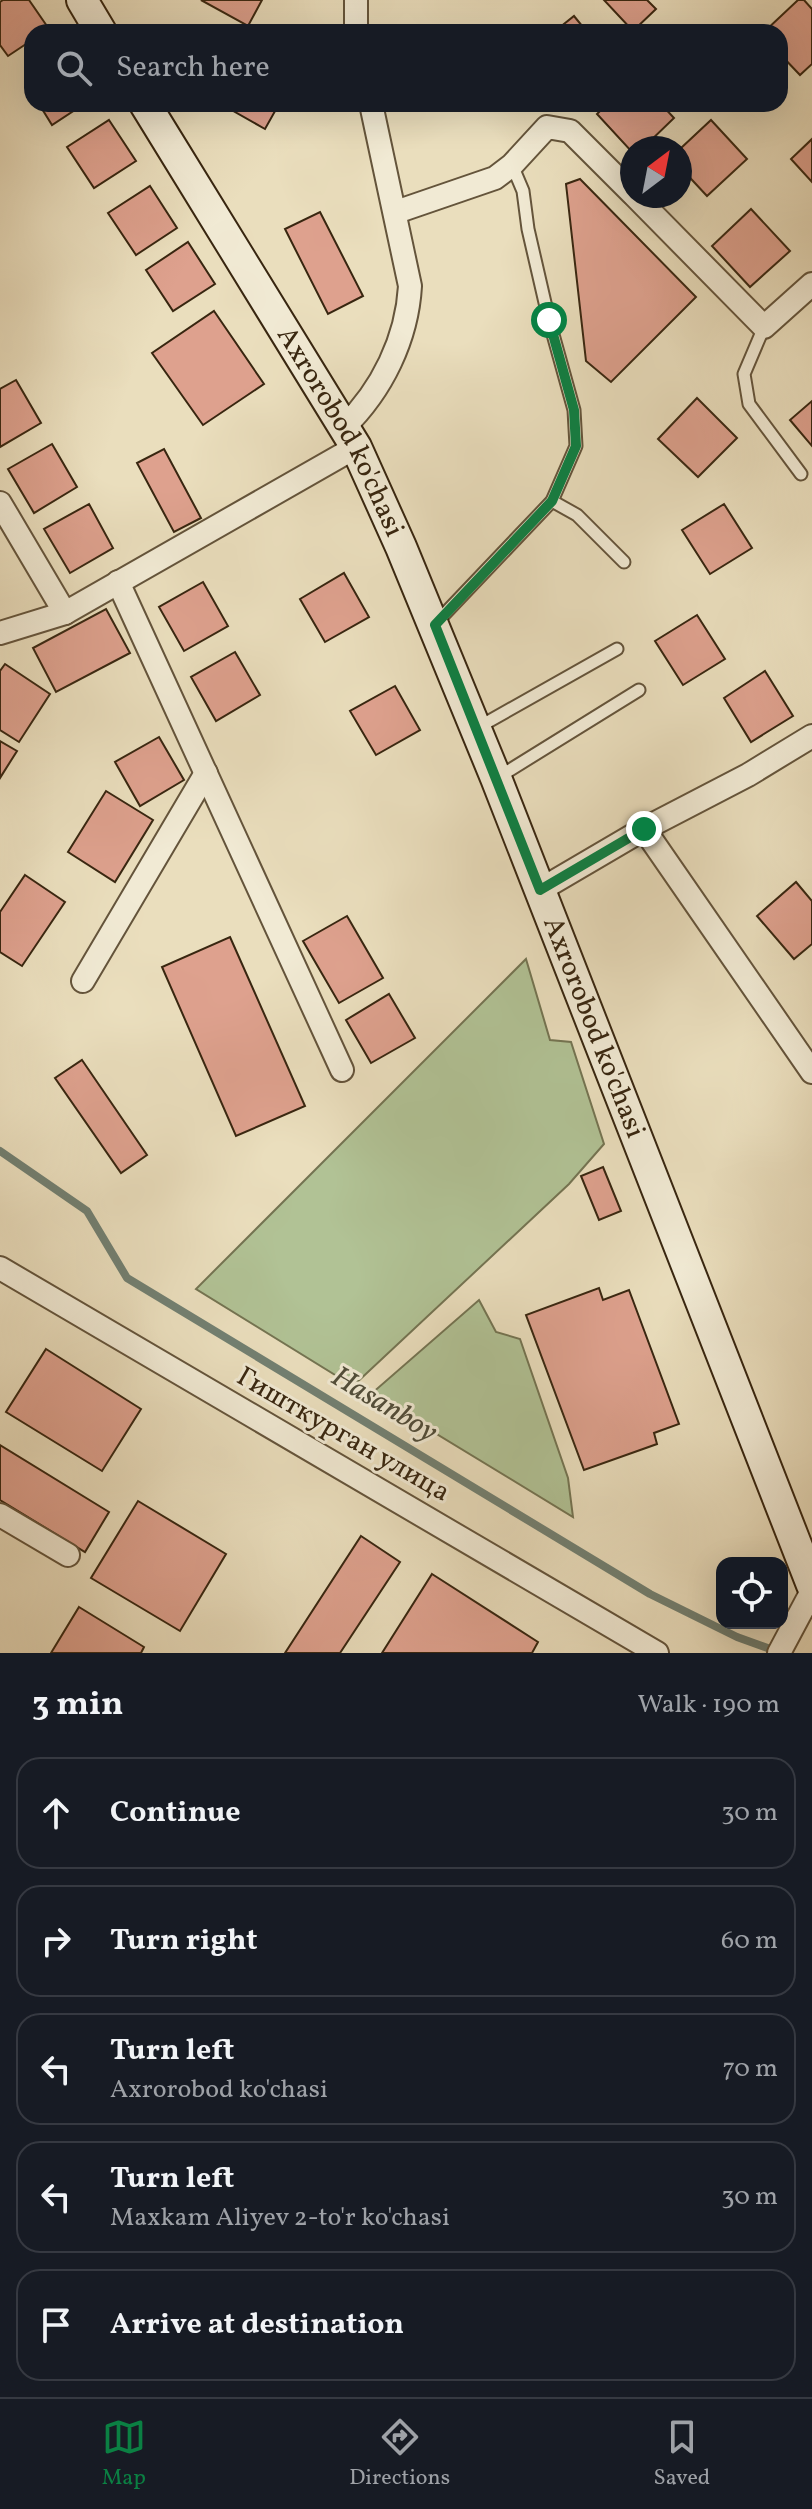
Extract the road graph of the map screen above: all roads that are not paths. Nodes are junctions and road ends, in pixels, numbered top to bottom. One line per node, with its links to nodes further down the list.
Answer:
1 (82, 0): 3 (street)
2 (356, 0): 4 (street)
3 (96, 24)
4 (356, 24)
5 (150, 112): 13 (street, Axrorobod ko'chasi)
6 (373, 112): 10 (street)
7 (512, 165): 8 (street); 10 (street); 15 (lane)
8 (620, 182)
9 (646, 208): 12 (street)
10 (396, 212): 13 (street)
11 (812, 284): 12 (street)
12 (764, 327): 14 (lane)
13 (350, 437): 18 (street); 20 (street, Axrorobod ko'chasi)
14 (801, 474)
15 (552, 501): 17 (lane); 20 (lane)
16 (0, 503): 19 (street)
17 (624, 562)
18 (118, 582): 19 (street); 26 (street)
19 (65, 613): 21 (street)
20 (435, 625): 24 (street, Axrorobod ko'chasi)
21 (0, 633)
22 (617, 649): 24 (lane)
23 (639, 690): 27 (lane)
24 (476, 729): 27 (street, Axrorobod ko'chasi)
25 (812, 736): 28 (street)
26 (206, 773): 30 (street); 31 (street)
27 (496, 778): 29 (street, Axrorobod ko'chasi)
28 (644, 829): 29 (street); 32 (street)
29 (540, 890): 36 (street, Axrorobod ko'chasi)
30 (83, 981)
31 (342, 1070)
32 (812, 1072)
33 (0, 1268): 37 (street, Гишткурган улица)
34 (0, 1515): 35 (street)
35 (68, 1555)
36 (812, 1588): 38 (street)
37 (657, 1653)
38 (779, 1653)

